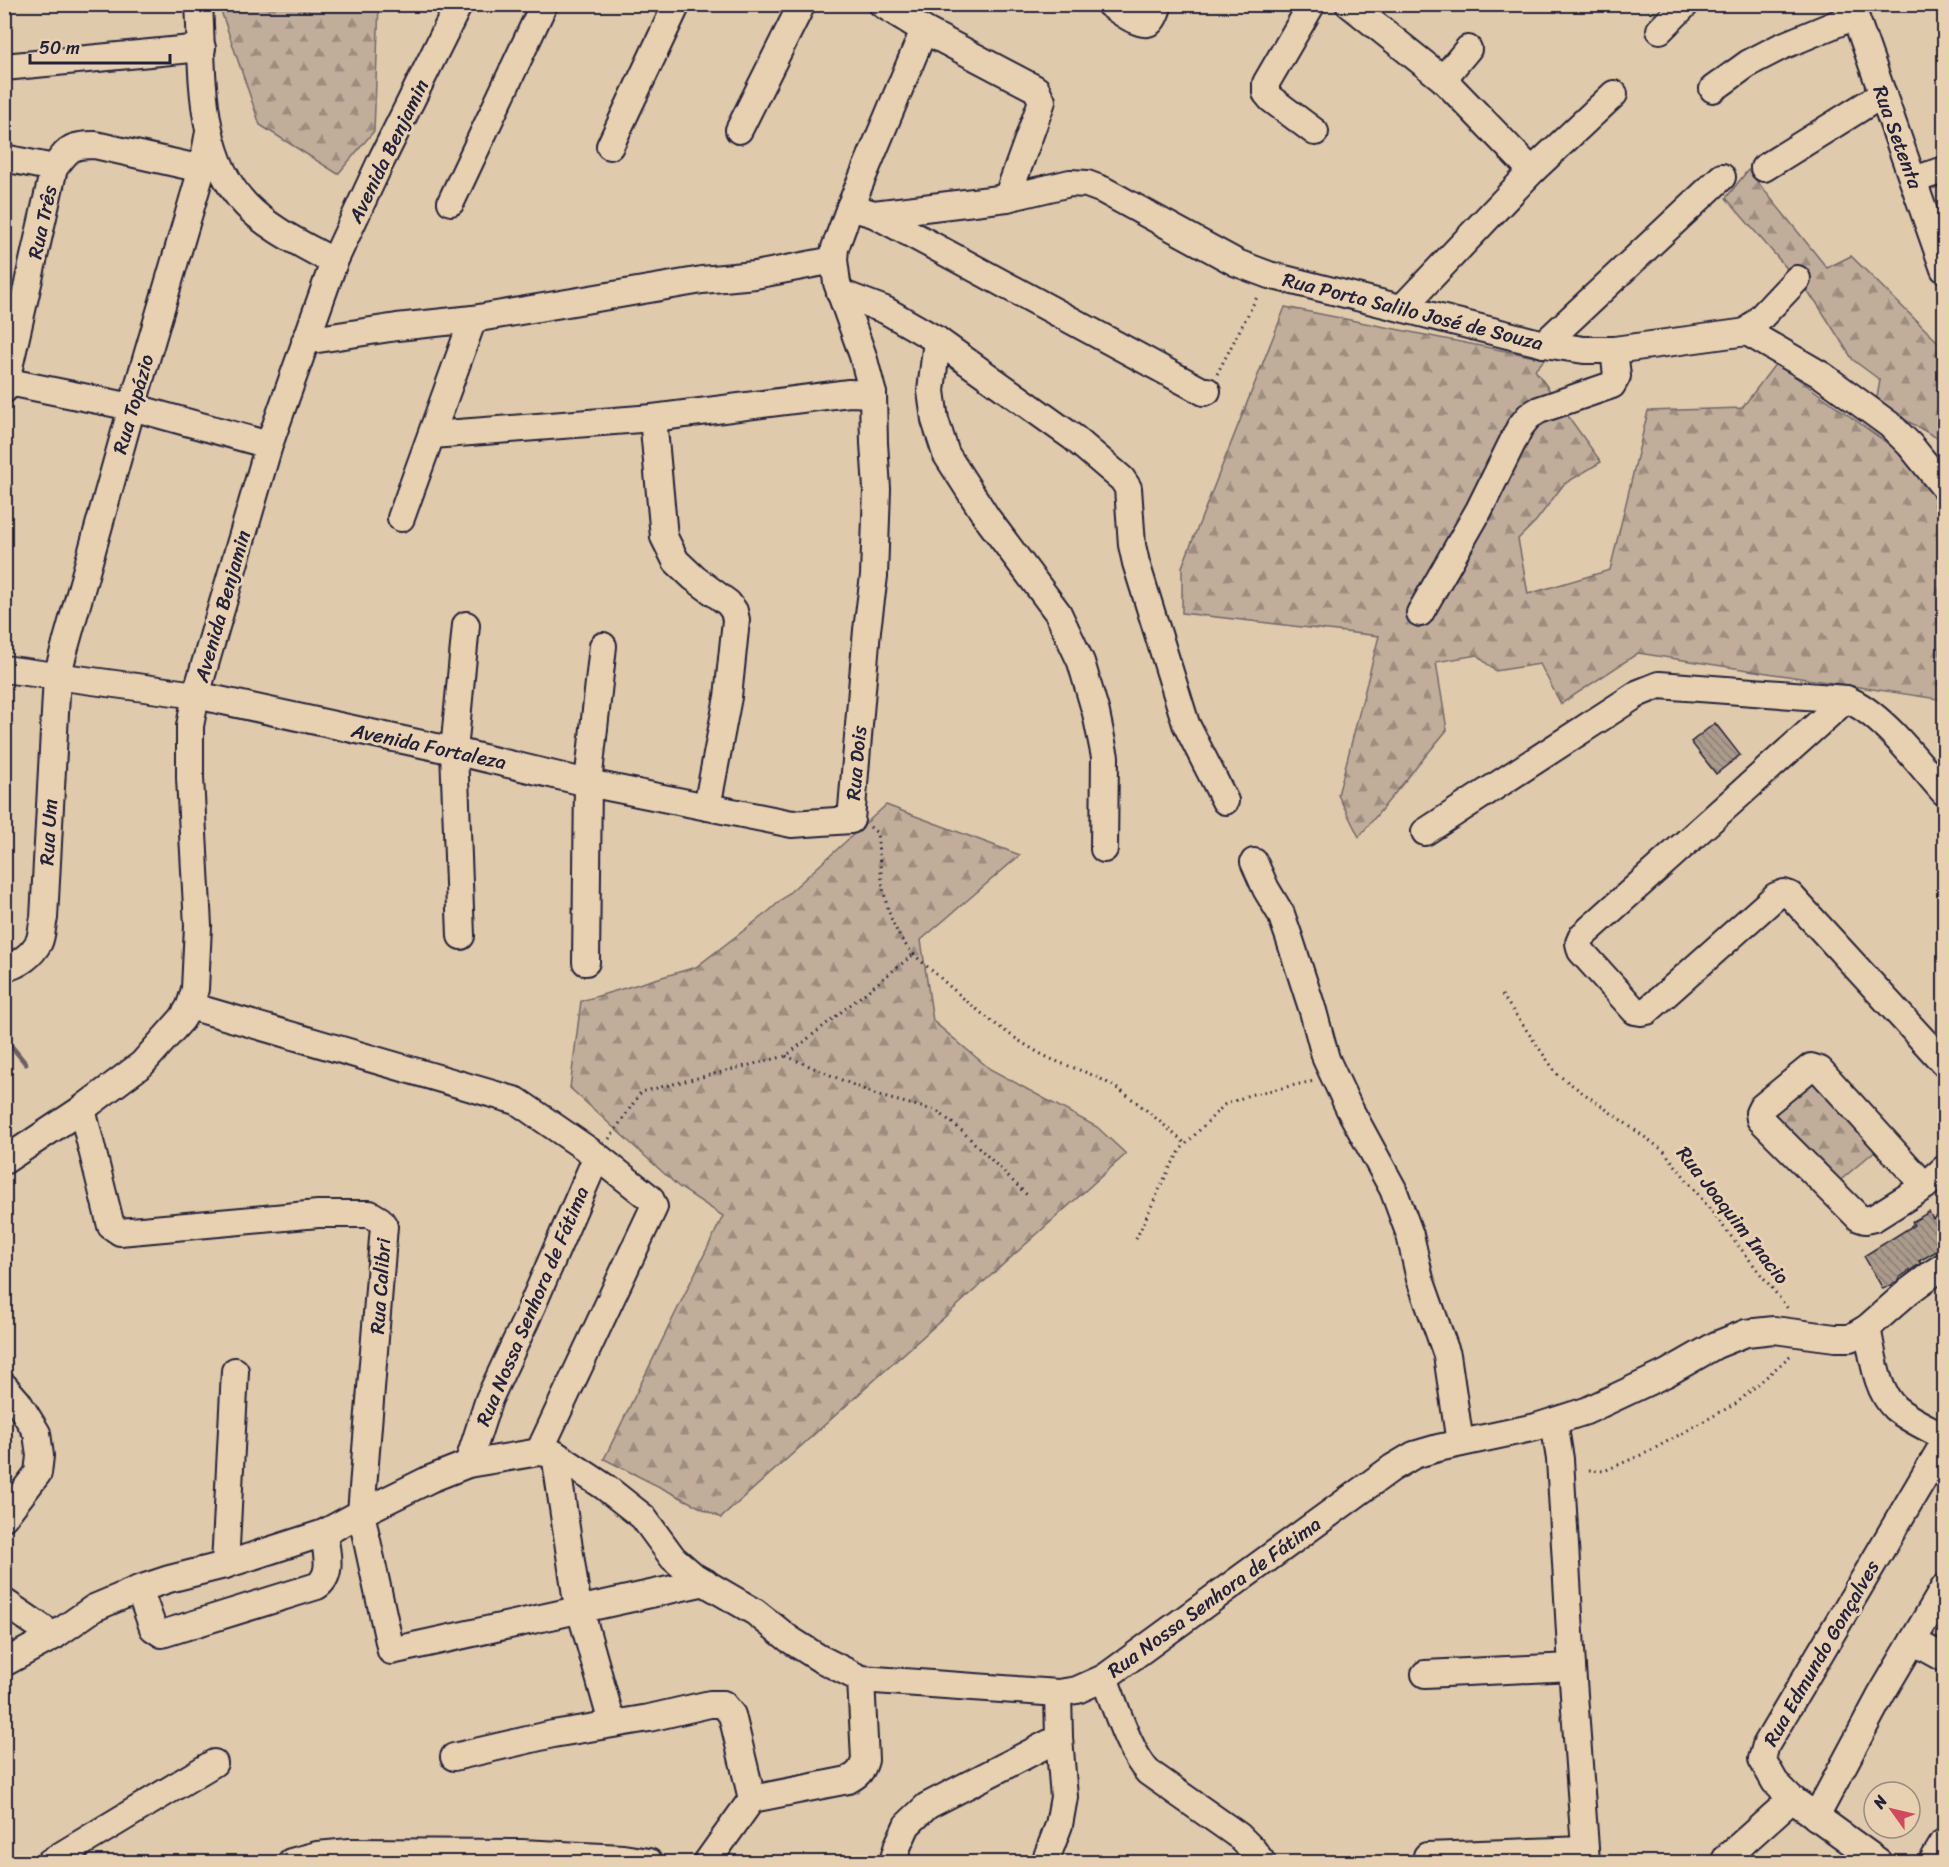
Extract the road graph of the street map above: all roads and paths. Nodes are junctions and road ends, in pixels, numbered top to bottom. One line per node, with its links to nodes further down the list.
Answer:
1 (199, 4): 15 (street)
2 (459, 4): 38 (street, Avenida Benjamin)
3 (544, 4): 35 (street)
4 (677, 4): 25 (street)
5 (802, 4): 22 (street)
6 (882, 4): 13 (street)
7 (1109, 4): 8 (street)
8 (1159, 4)
9 (1312, 4): 24 (street)
10 (1349, 4): 18 (street)
11 (1681, 6): 14 (street)
12 (1853, 10): 19 (street); 21 (street, Rua Setenta)
13 (924, 30): 34 (street); 36 (street)
14 (1660, 30)
15 (202, 48): 17 (street); 23 (street)
16 (1468, 49): 18 (street)
17 (4, 68)
18 (1443, 79): 31 (street)
19 (1713, 89)
20 (1614, 94): 31 (street)
21 (1883, 94): 28 (street); 33 (street, Rua Setenta)
22 (739, 130)
23 (209, 132): 29 (street, Rua Topázio); 38 (street)
24 (1315, 132)
25 (610, 146)
26 (4, 158): 27 (street)
27 (54, 168): 29 (street); 50 (street, Rua Três)
28 (1764, 168)
29 (202, 169): 53 (street, Rua Topázio)
30 (1944, 170): 33 (street)
31 (1532, 171): 43 (street)
32 (1722, 177): 48 (street)
33 (1913, 180): 39 (street, Rua Setenta)
34 (1007, 198): 36 (street, Rua Porta Salilo José de Souza); 40 (street, Rua Porta Salilo José de Souza)
35 (451, 202)
36 (862, 211): 37 (street); 51 (street)
37 (834, 261): 42 (street, Rua Dois); 44 (street)
38 (334, 262): 47 (street, Avenida Benjamin)
39 (1944, 269)
40 (1269, 275): 43 (street, Rua Porta Salilo José de Souza); 51 (path)
41 (1797, 279): 45 (street)
42 (840, 293): 46 (street); 52 (street, Rua Dois)
43 (1402, 308): 48 (street, Rua Porta Salilo José de Souza)
44 (473, 319): 47 (street); 55 (street)
45 (1747, 332): 49 (street, Rua Porta Salilo José de Souza); 57 (street)
46 (937, 340): 69 (street); 73 (street)
47 (305, 341): 56 (street, Avenida Benjamin)
48 (1544, 344): 49 (street, Rua Porta Salilo José de Souza)
49 (1614, 350): 59 (street)
50 (5, 384): 53 (street)
51 (1207, 391)
52 (873, 394): 54 (street); 71 (street, Rua Dois)
53 (132, 407): 56 (street); 63 (street, Rua Topázio)
54 (653, 418): 55 (street); 70 (street)
55 (432, 435): 58 (street)
56 (269, 446): 64 (street, Avenida Benjamin)
57 (1944, 487)
58 (401, 518)
59 (1420, 613)
60 (466, 625): 66 (street)
61 (603, 646): 67 (street)
62 (4, 669): 63 (street, Avenida Fortaleza)
63 (57, 676): 64 (street, Avenida Fortaleza); 78 (street, Rua Um)
64 (196, 695): 66 (street, Avenida Fortaleza); 80 (street, Avenida Benjamin)
65 (1846, 699): 68 (street); 72 (street); 82 (street)
66 (454, 751): 67 (street, Avenida Fortaleza); 75 (street)
67 (588, 783): 70 (street, Avenida Fortaleza); 77 (street)
68 (1940, 783)
69 (1225, 801)
70 (707, 807): 71 (street, Avenida Fortaleza)
71 (852, 820): 76 (path, Rua Dois)
72 (1425, 832)
73 (1104, 849)
74 (1254, 862): 83 (street)
75 (461, 936)
76 (914, 954): 81 (path); 85 (path, Rua Dois)
77 (586, 962)
78 (4, 968)
79 (1502, 995): 94 (path, Rua Joaquim Inacio)
80 (190, 1006): 84 (street, Avenida Benjamin); 86 (street)
81 (786, 1056): 86 (path); 90 (path)
82 (1944, 1063)
83 (1334, 1077): 85 (path); 99 (street)
84 (82, 1109): 87 (street, Avenida Benjamin); 104 (street, Rua Calibri)
85 (1186, 1144): 91 (path)
86 (597, 1156): 101 (street); 102 (street, Rua Nossa Senhora de Fátima)
87 (4, 1161)
88 (1944, 1169): 89 (street)
89 (1925, 1186): 89 (street)
90 (1029, 1197)
91 (1136, 1239)
92 (1944, 1266): 93 (street)
93 (1867, 1328): 94 (street, Rua Nossa Senhora de Fátima); 98 (street)
94 (1803, 1343): 97 (street, Rua Nossa Senhora de Fátima); 103 (path)
95 (235, 1371): 107 (street)
96 (4, 1386): 105 (street)
97 (1554, 1422): 99 (street, Rua Nossa Senhora de Fátima); 117 (street)
98 (1944, 1437)
99 (1460, 1443): 119 (street, Rua Nossa Senhora de Fátima)
100 (1944, 1443): 127 (street, Rua Edmundo Gonçalves)
101 (547, 1453): 102 (street); 108 (street, Rua Nossa Senhora de Fátima); 112 (street)
102 (468, 1464): 104 (street)
103 (1589, 1470)
104 (361, 1513): 106 (street); 112 (street, Rua Calibri)
105 (4, 1516)
106 (324, 1533): 107 (street); 110 (street)
107 (225, 1565): 110 (street)
108 (705, 1582): 112 (street); 120 (street, Rua Nossa Senhora de Fátima)
109 (1944, 1588): 114 (street)
110 (139, 1589): 113 (street)
111 (4, 1602): 113 (street)
112 (580, 1609): 122 (street)
113 (54, 1636): 116 (street)
114 (1913, 1641): 115 (street); 128 (street)
115 (1944, 1658)
116 (4, 1663)
117 (1572, 1667): 118 (street); 131 (street)
118 (1425, 1674)
119 (1104, 1678): 121 (street, Rua Nossa Senhora de Fátima); 138 (street)
120 (861, 1679): 121 (street, Rua Nossa Senhora de Fátima); 126 (street)
121 (1058, 1693): 123 (street)
122 (612, 1723): 124 (street); 126 (street)
123 (1059, 1738): 136 (street); 137 (street)
124 (454, 1757)
125 (214, 1763): 132 (street)
126 (752, 1798): 135 (street)
127 (1792, 1799): 128 (street, Rua Edmundo Gonçalves); 139 (street)
128 (1816, 1817): 140 (street, Rua Edmundo Gonçalves)
129 (1944, 1842): 141 (street)
130 (1427, 1856): 131 (street)
131 (1586, 1856)
132 (50, 1863)
133 (291, 1863): 134 (street)
134 (649, 1863)
135 (707, 1863)
136 (893, 1863)
137 (1045, 1863)
138 (1262, 1863)
139 (1724, 1863)
140 (1879, 1863)
141 (1932, 1863)

